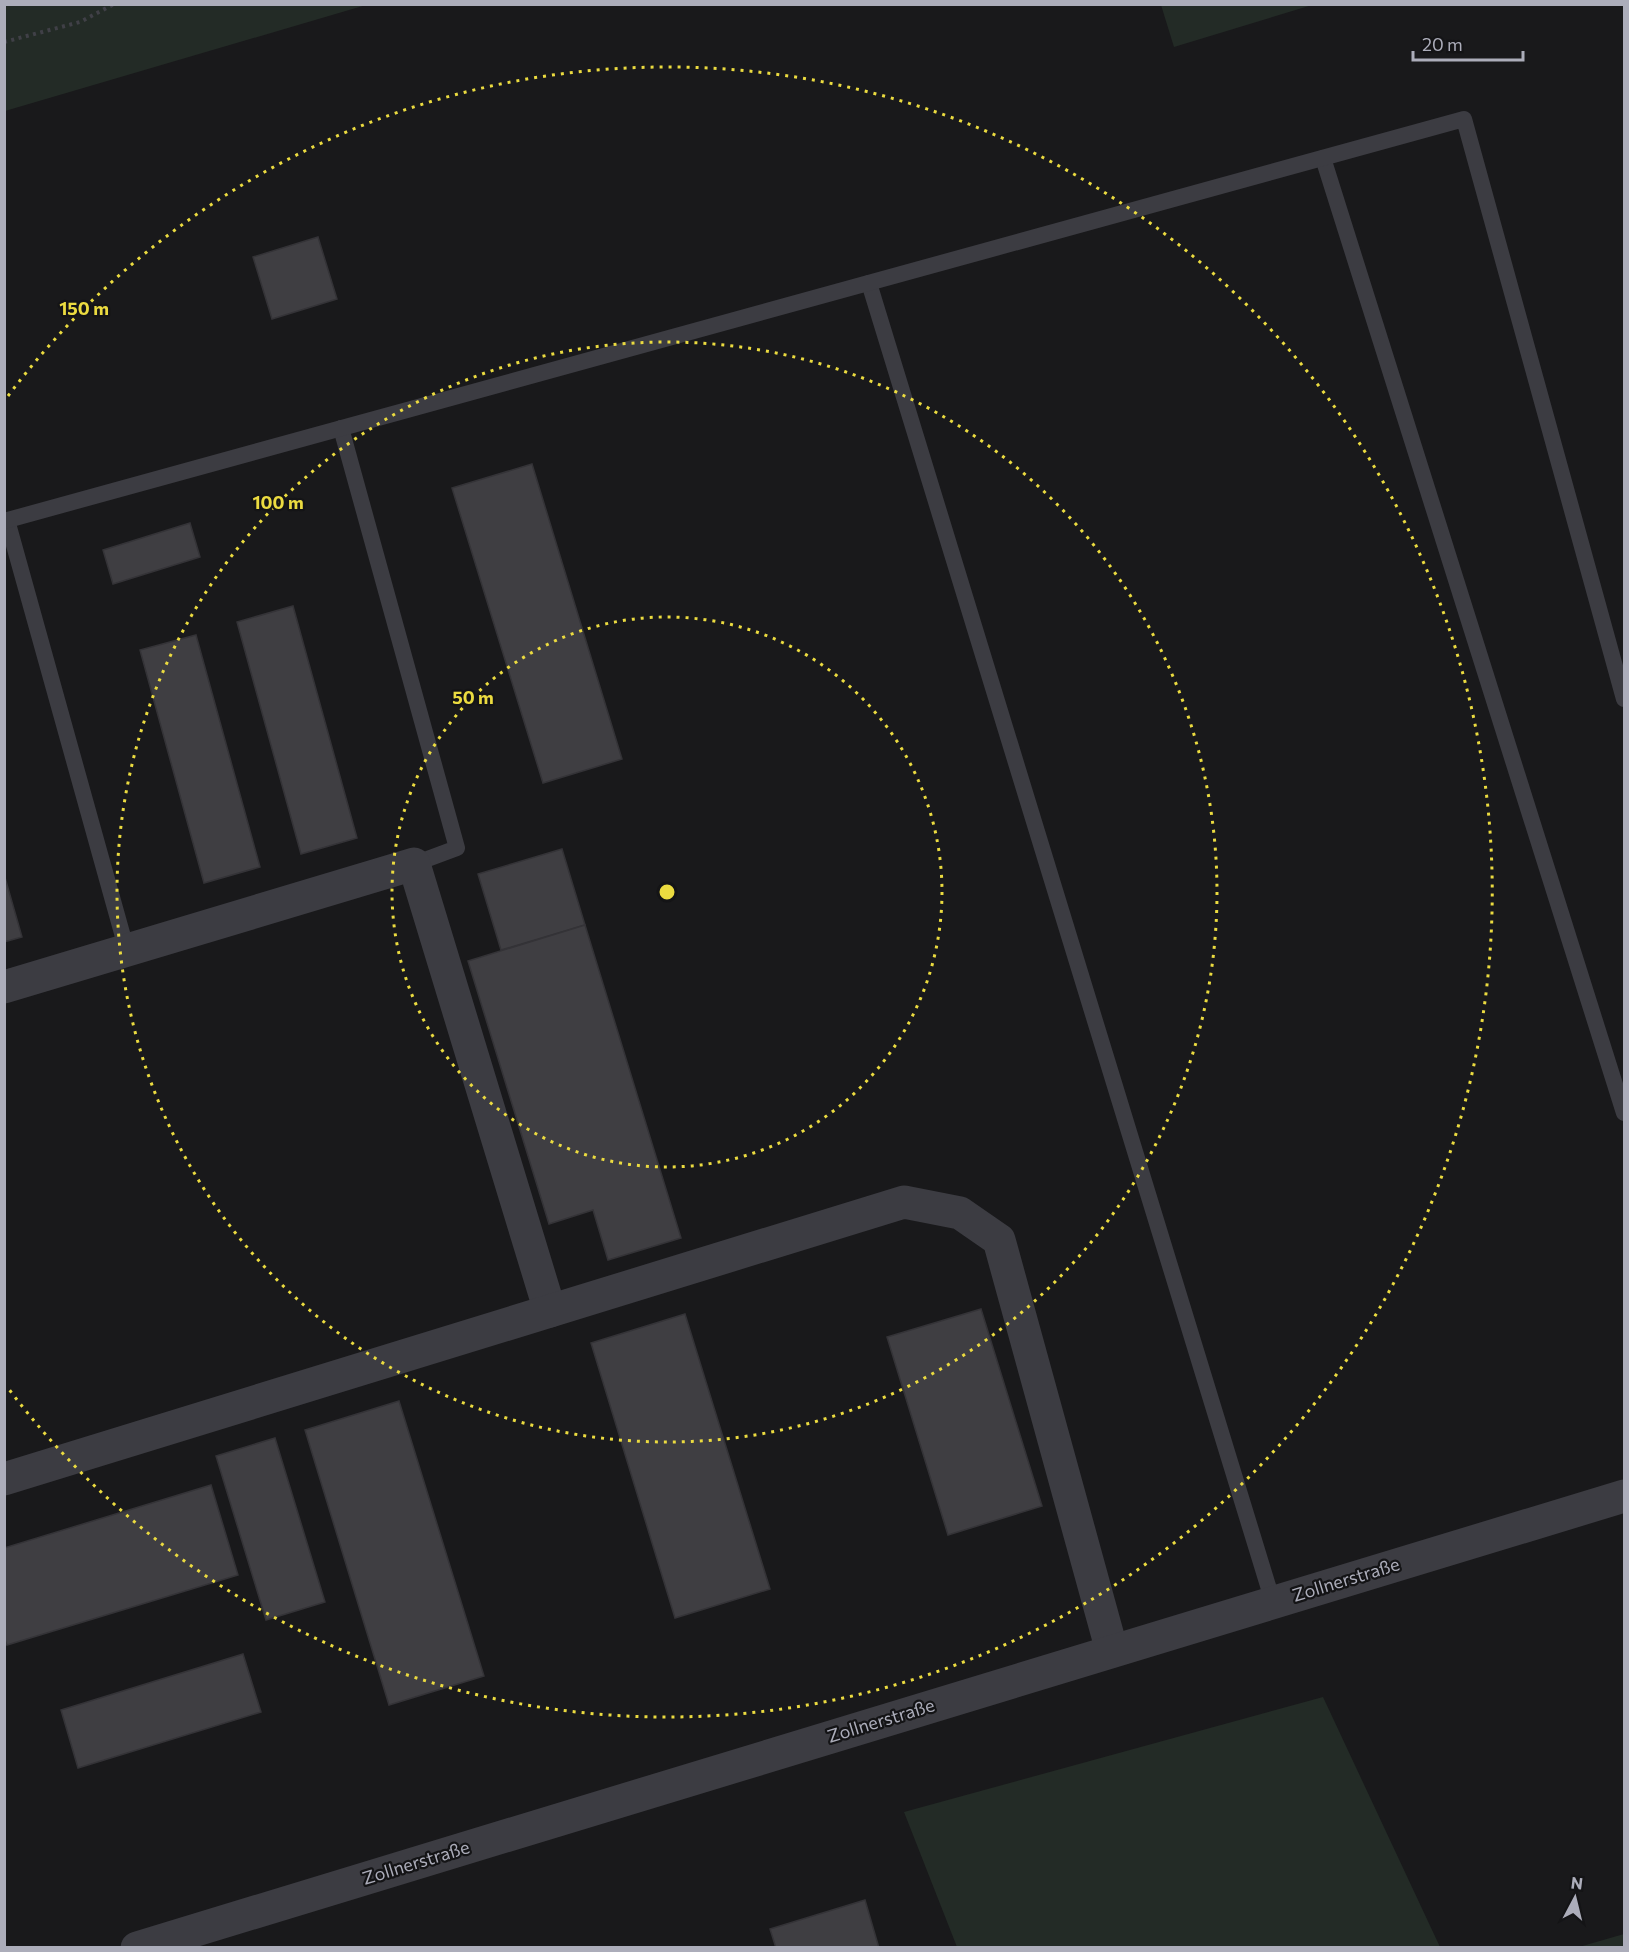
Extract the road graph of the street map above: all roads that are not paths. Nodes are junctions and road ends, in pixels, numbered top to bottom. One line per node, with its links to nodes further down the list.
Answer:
1 (1323, 158): 2 (lane); 5 (lane); 9 (lane)
2 (870, 283): 3 (lane); 13 (lane)
3 (340, 428): 4 (lane); 6 (lane)
4 (6, 520): 7 (lane)
5 (1624, 699)
6 (414, 864): 7 (street); 10 (street)
7 (127, 951): 8 (street)
8 (4, 987)
9 (1624, 1113)
10 (550, 1311): 11 (street); 14 (street)
11 (4, 1479)
12 (1624, 1496): 13 (street, Zollnerstraße)
13 (1273, 1602): 14 (street, Zollnerstraße)
14 (1112, 1651): 15 (street, Zollnerstraße)
15 (137, 1947)

